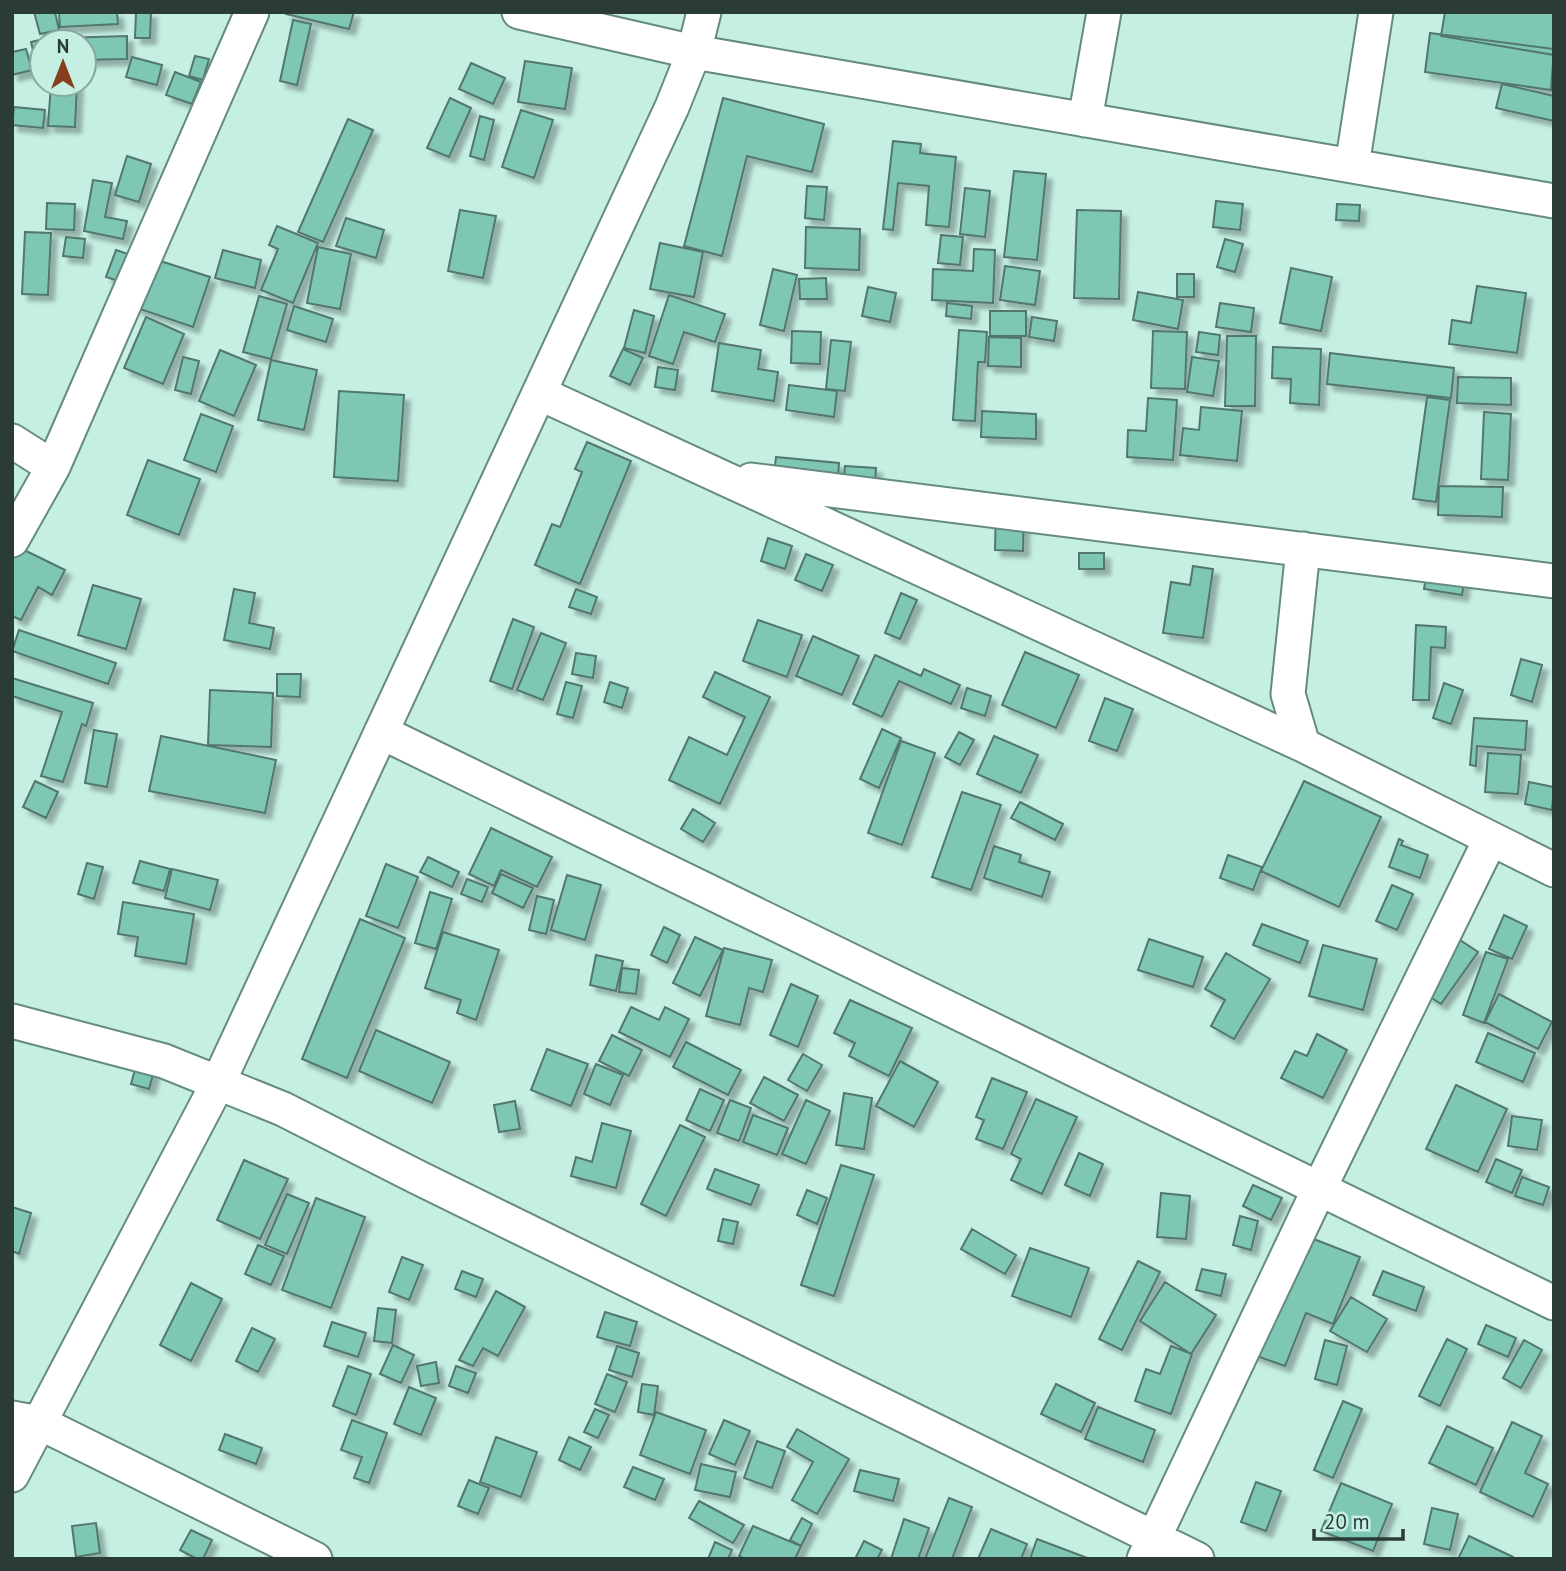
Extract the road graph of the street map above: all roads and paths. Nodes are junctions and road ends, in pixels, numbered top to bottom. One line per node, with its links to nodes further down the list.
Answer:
1 (252, 12): 12 (street)
2 (519, 12): 6 (street)
3 (704, 12): 6 (street)
4 (1104, 12): 7 (street)
5 (1376, 12): 8 (street)
6 (694, 52): 7 (street); 10 (street)
7 (1085, 120): 8 (street)
8 (1352, 166): 9 (street)
9 (1554, 201)
10 (539, 393): 13 (street); 17 (street)
11 (12, 441): 12 (street)
12 (53, 467): 14 (street)
13 (717, 476): 15 (street); 18 (street)
14 (12, 540)
15 (1303, 550): 16 (street); 18 (street)
16 (1554, 581)
17 (381, 732): 22 (street); 23 (street)
18 (1303, 744): 19 (street)
19 (1490, 840): 20 (street); 23 (street)
20 (1554, 870)
21 (12, 1021): 22 (street)
22 (218, 1083): 25 (street); 27 (street)
23 (1319, 1189): 24 (street); 27 (street)
24 (1554, 1303)
25 (26, 1420): 26 (street); 28 (street)
26 (12, 1475)
27 (1149, 1548): 29 (street)
28 (315, 1559)
29 (1198, 1559)

